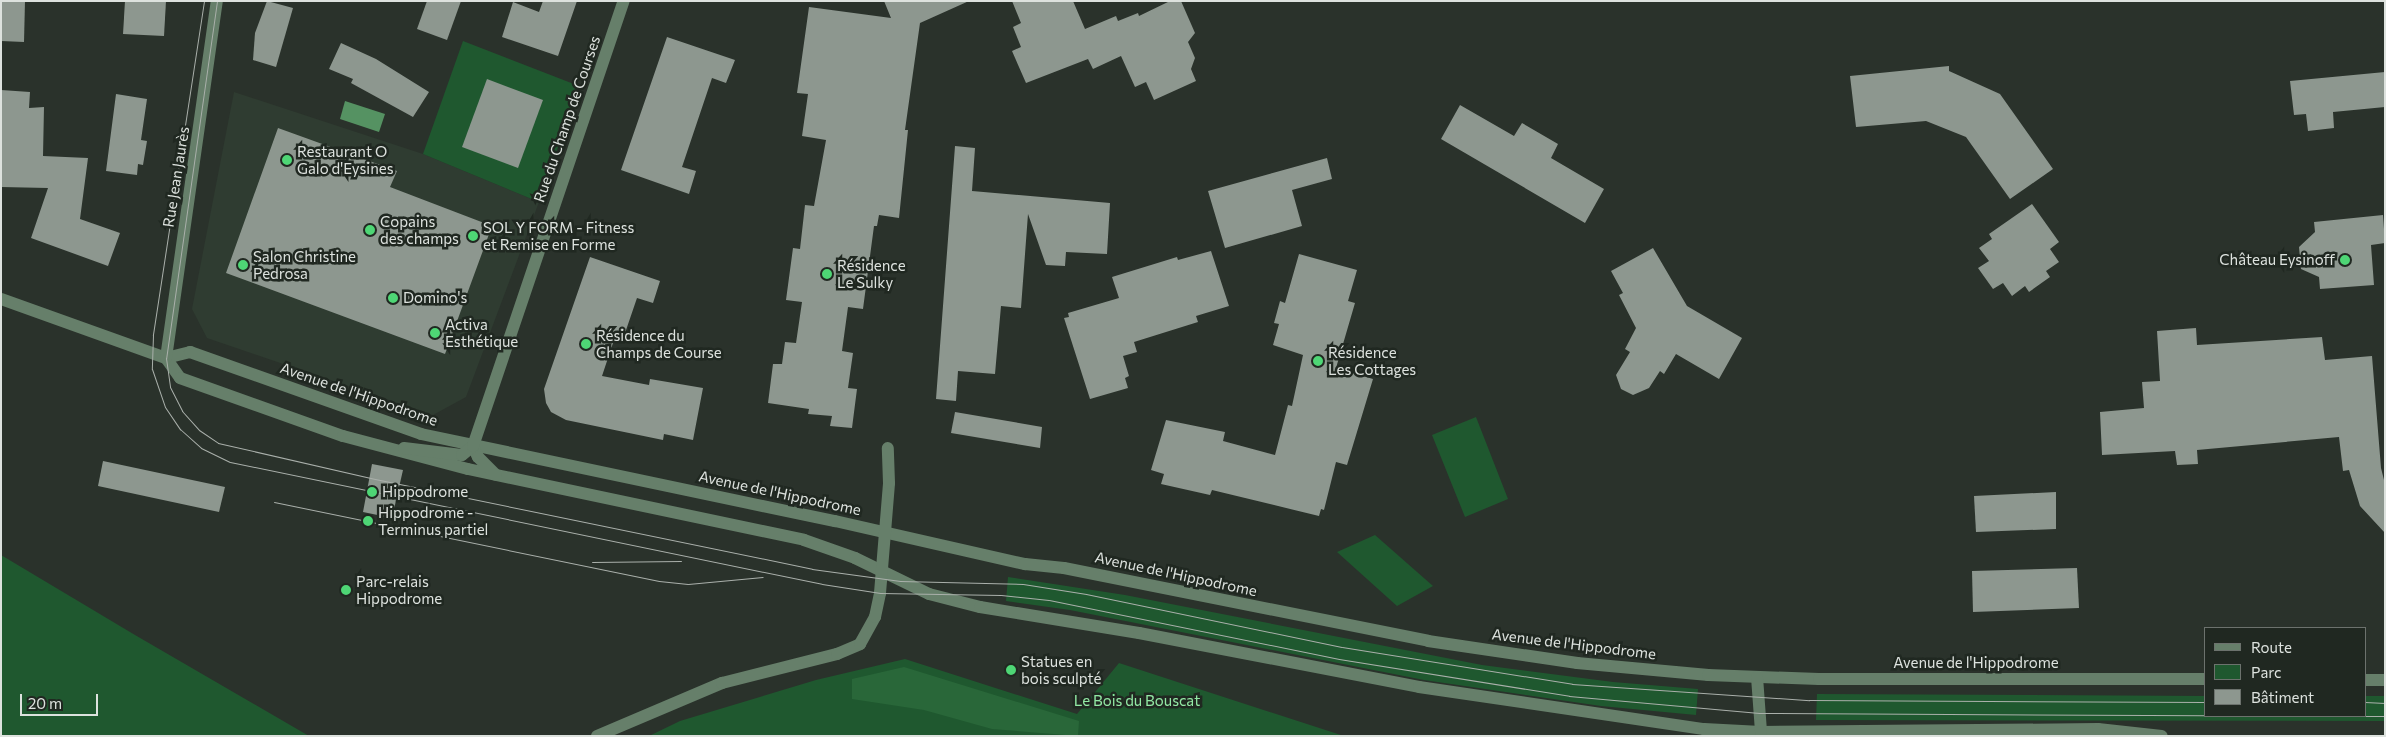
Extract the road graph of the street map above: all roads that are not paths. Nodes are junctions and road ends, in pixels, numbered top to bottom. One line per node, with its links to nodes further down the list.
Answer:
1 (218, 1): 4 (street, Rue Jean Jaurès)
2 (624, 1): 6 (street, Rue du Champ de Courses)
3 (1, 299): 4 (street)
4 (166, 358): 5 (street); 6 (street, Avenue de l'Hippodrome)
5 (377, 446): 6 (street); 8 (street)
6 (473, 446): 8 (street); 9 (street, Avenue de l'Hippodrome)
7 (888, 448): 9 (street)
8 (497, 476): 10 (street)
9 (884, 532): 10 (street); 11 (street, Avenue de l'Hippodrome)
10 (882, 571): 15 (street); 16 (street)
11 (1756, 677): 12 (street, Avenue de l'Hippodrome); 15 (street)
12 (2204, 679)
13 (2366, 680): 14 (street)
14 (2385, 680)
15 (1760, 732): 17 (street)
16 (596, 736)
17 (2162, 736)

